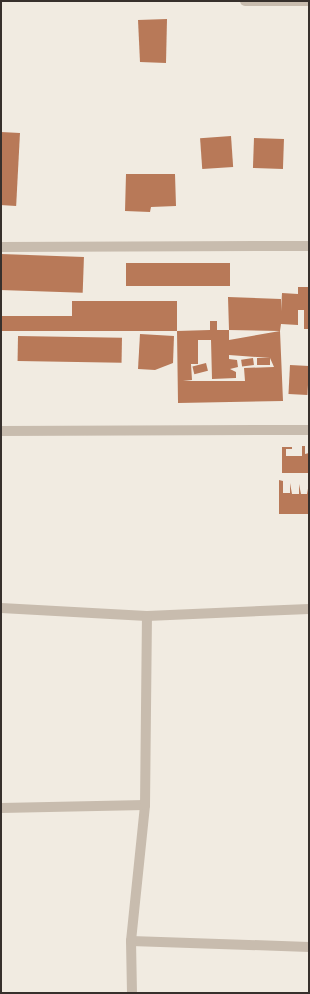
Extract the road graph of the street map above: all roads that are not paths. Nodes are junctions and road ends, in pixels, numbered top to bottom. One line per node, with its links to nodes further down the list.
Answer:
1 (245, 1): 2 (street)
2 (309, 1)
3 (309, 246): 4 (street)
4 (1, 247)
5 (309, 430): 6 (street)
6 (1, 431)
7 (1, 608): 9 (street)
8 (309, 609): 9 (street)
9 (147, 616): 10 (street)
10 (145, 805): 11 (street); 12 (street)
11 (1, 808)
12 (131, 941): 13 (street); 14 (street)
13 (309, 947)
14 (132, 993)

